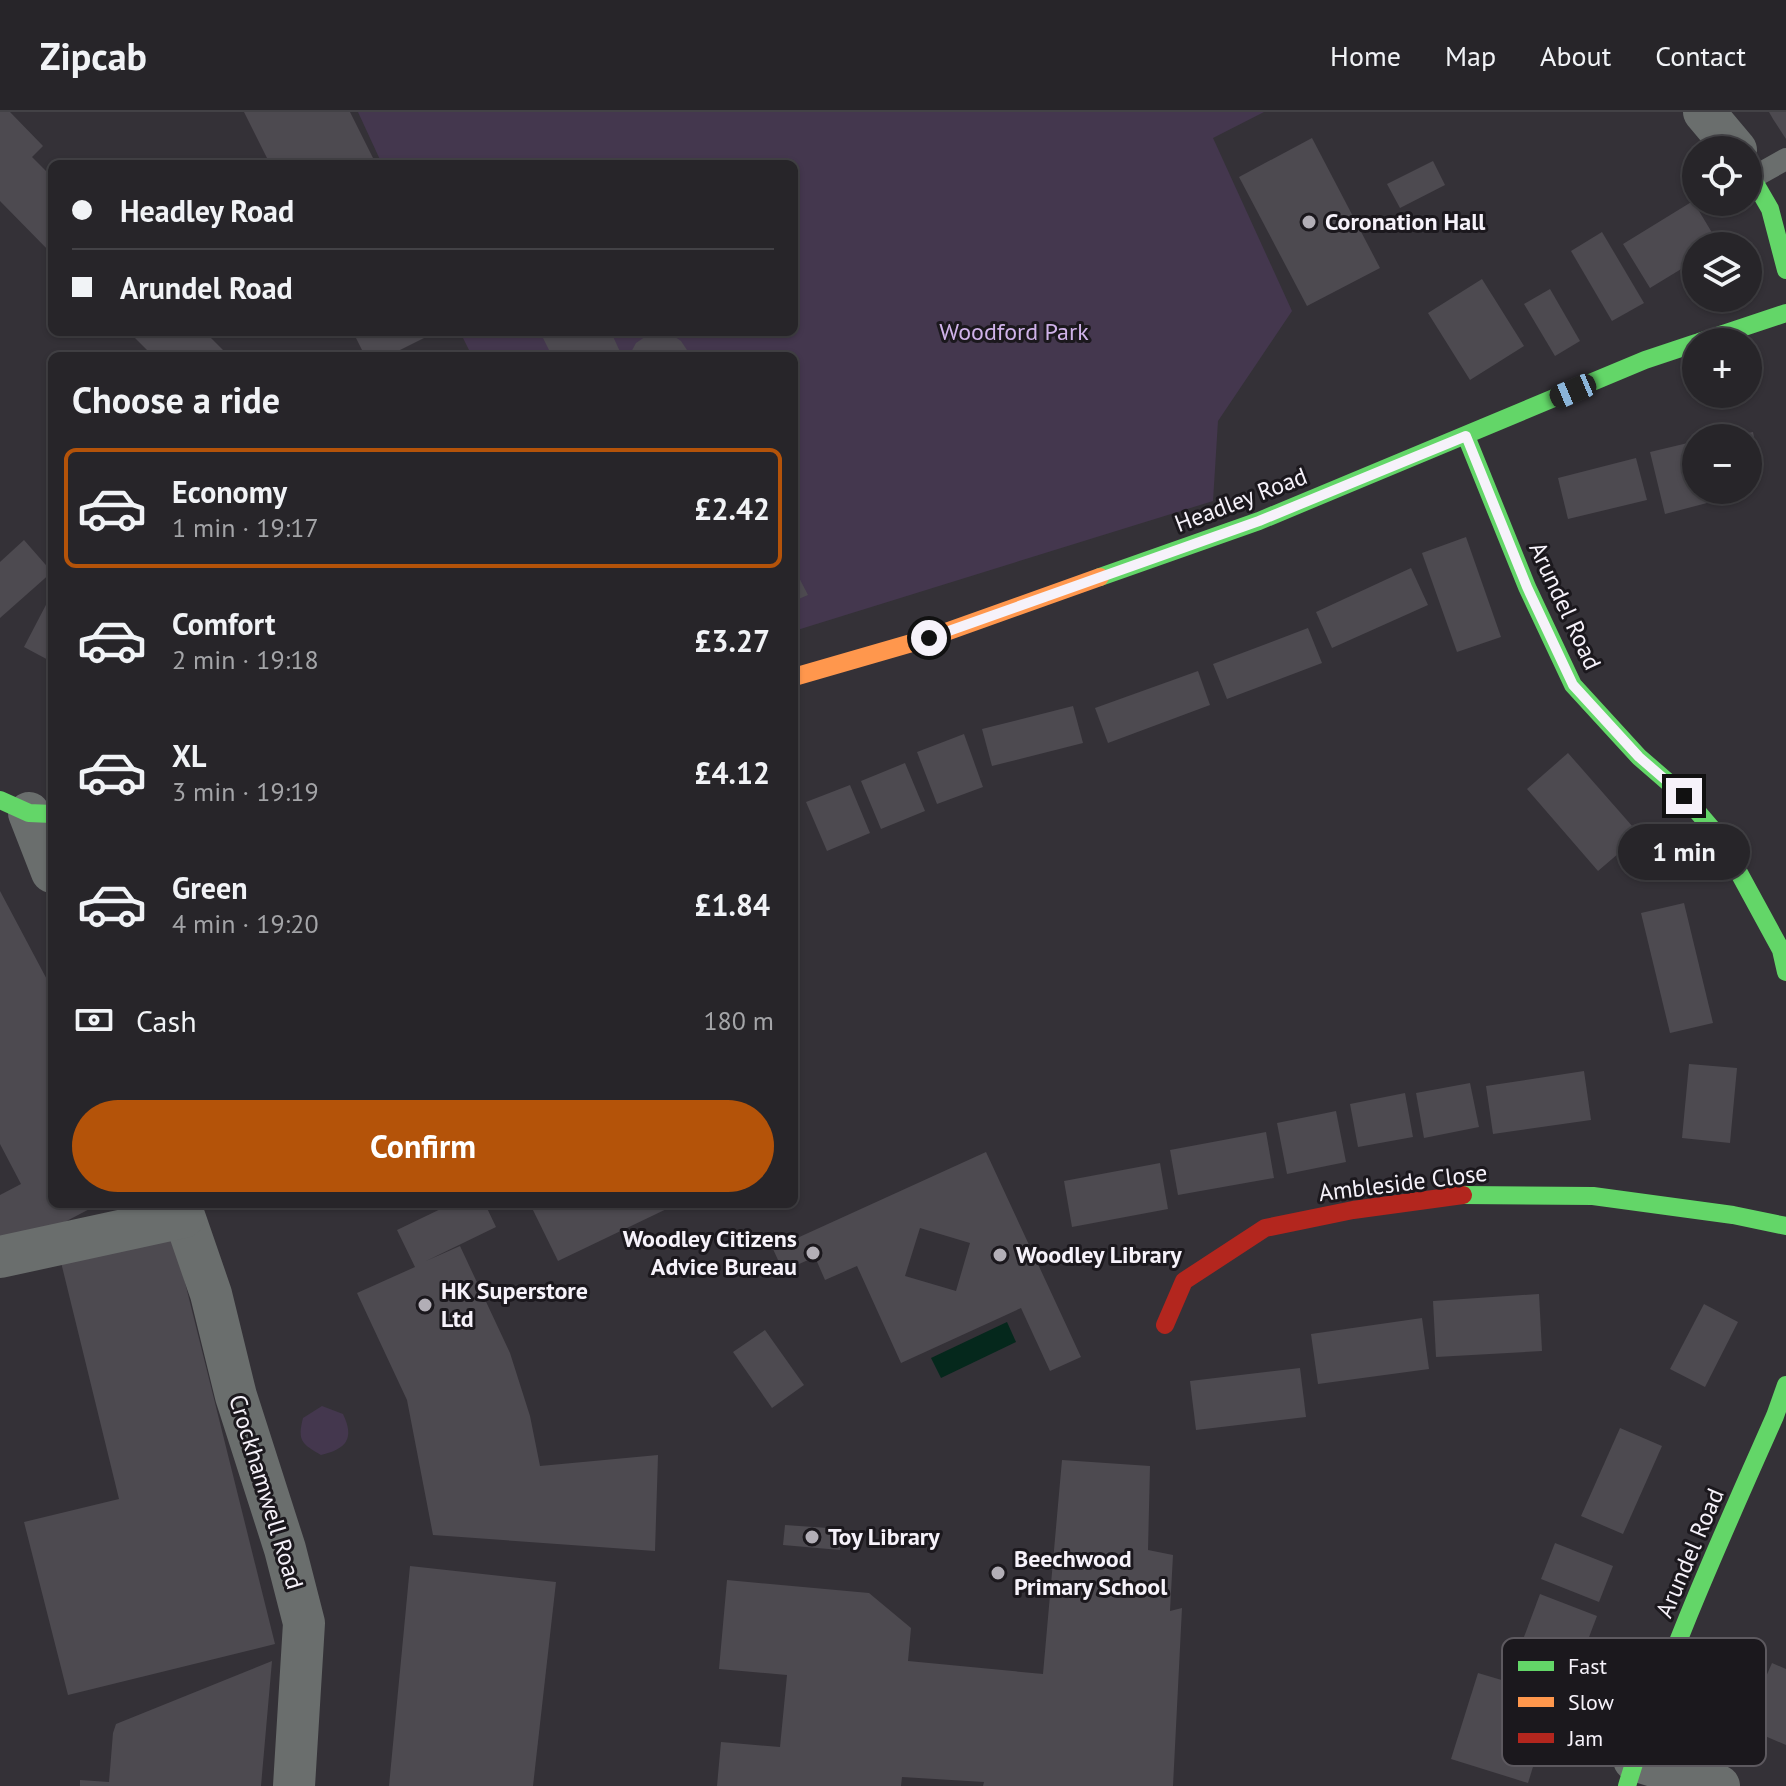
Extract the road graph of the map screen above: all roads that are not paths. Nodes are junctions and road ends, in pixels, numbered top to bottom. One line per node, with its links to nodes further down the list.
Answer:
1 (1704, 112): 2 (street)
2 (1722, 136)
3 (1786, 159): 4 (lane)
4 (1762, 163)
5 (1762, 195): 6 (street)
6 (1786, 270)
7 (1786, 313): 8 (street, Headley Road)
8 (1740, 328)
9 (1682, 347): 10 (street, Headley Road)
10 (1466, 436): 11 (street, Headley Road); 14 (street, Arundel Road)
11 (798, 676)
12 (27, 809): 13 (street)
13 (48, 862)
14 (1784, 949): 15 (street, Arundel Road)
15 (1786, 972)
16 (182, 1210): 18 (street); 23 (street, Crockhamwell Road)
17 (1786, 1226): 19 (street, Ambleside Close)
18 (0, 1257)
19 (1165, 1325)
20 (1786, 1385): 21 (street, Arundel Road)
21 (1679, 1638)
22 (1630, 1773): 24 (street)
23 (294, 1786)
24 (1719, 1786)

